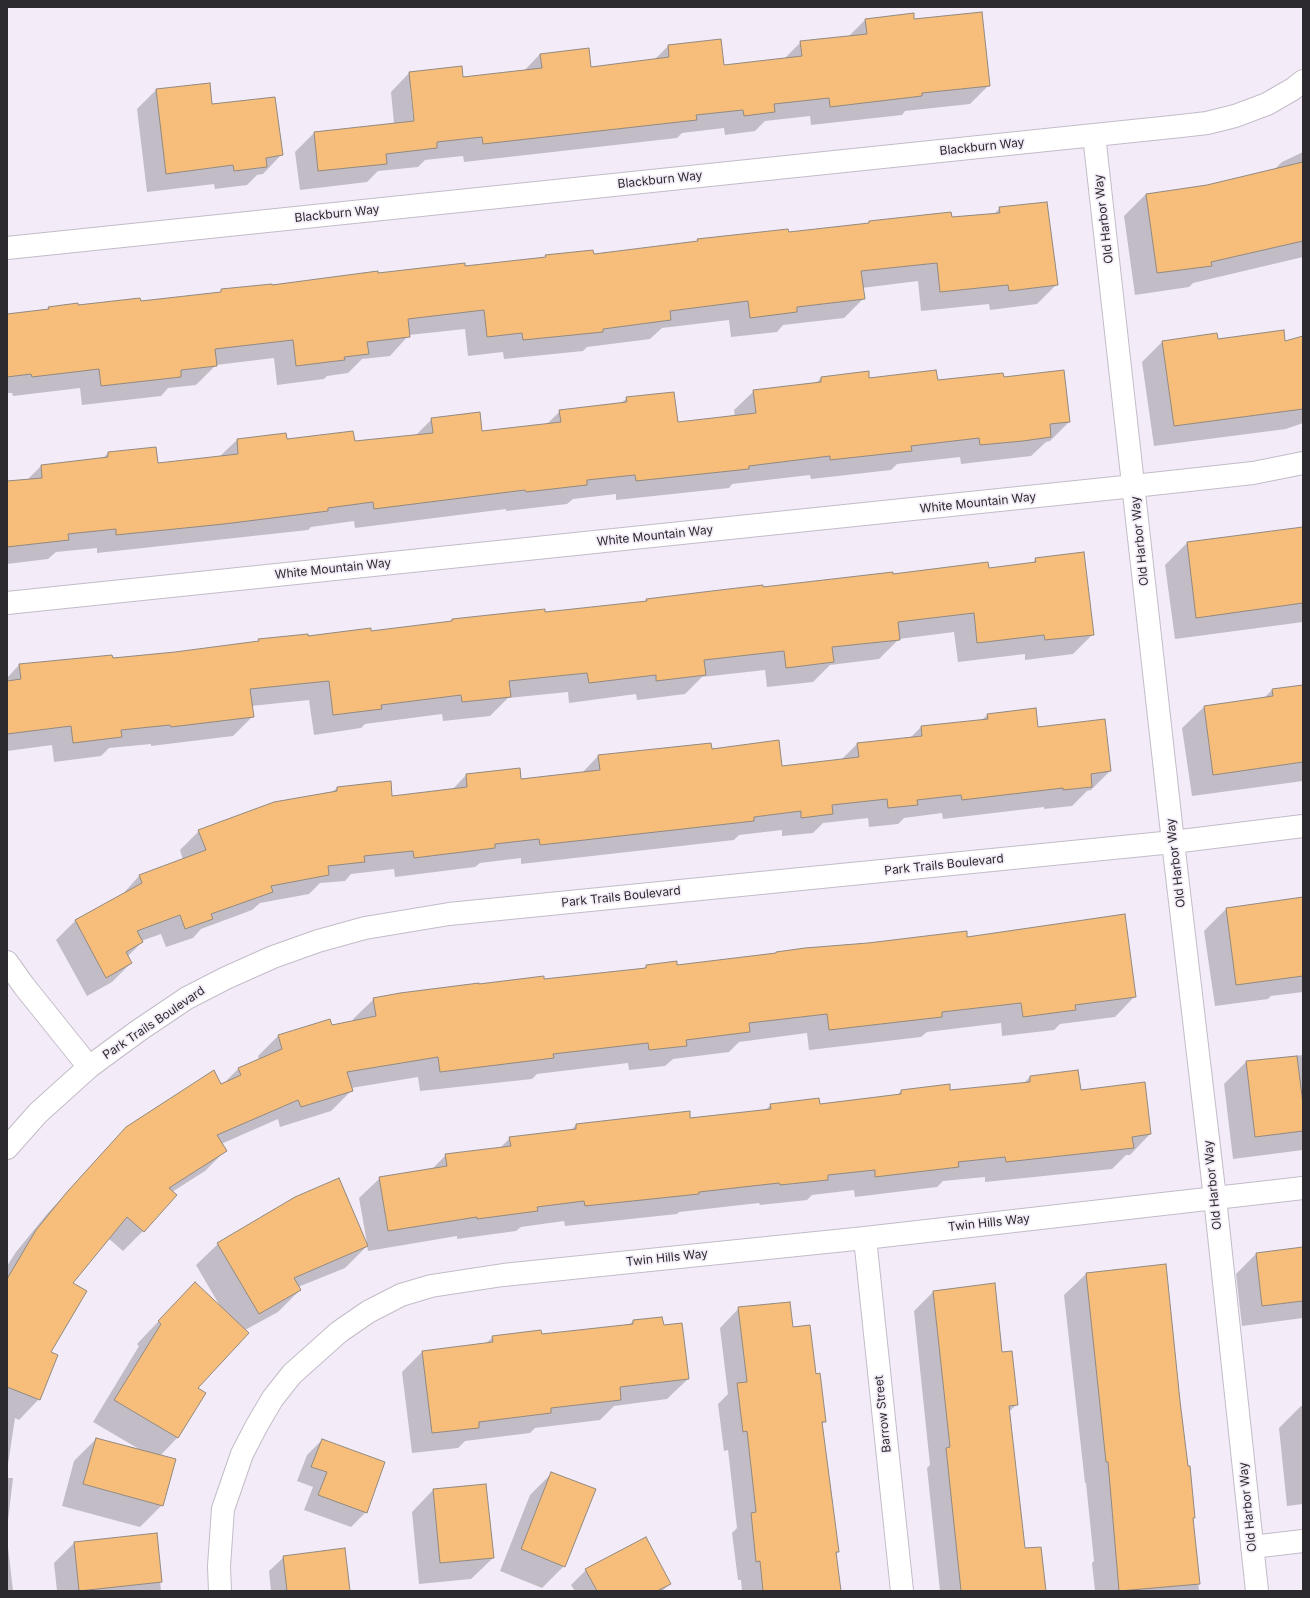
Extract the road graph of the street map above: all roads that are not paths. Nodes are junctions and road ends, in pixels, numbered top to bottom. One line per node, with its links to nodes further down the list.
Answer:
1 (1303, 81): 2 (street, Blackburn Way)
2 (1094, 135): 3 (street, Blackburn Way); 5 (street, Old Harbor Way)
3 (7, 248)
4 (1303, 463): 5 (street, White Mountain Way)
5 (1134, 486): 6 (street, White Mountain Way); 8 (street, Old Harbor Way)
6 (7, 603)
7 (1303, 826): 8 (street, Park Trails Boulevard)
8 (1173, 842): 10 (street, Park Trails Boulevard); 13 (street, Old Harbor Way)
9 (7, 962): 10 (street)
10 (89, 1067): 11 (street, Park Trails Boulevard)
11 (7, 1148)
12 (1303, 1188): 13 (street, Twin Hills Way)
13 (1215, 1198): 14 (street, Twin Hills Way); 16 (street, Old Harbor Way)
14 (865, 1238): 17 (street, Twin Hills Way); 18 (street, Barrow Street)
15 (1303, 1541): 16 (street)
16 (1252, 1547): 19 (street, Old Harbor Way)
17 (220, 1591)
18 (902, 1591)
19 (1257, 1591)

